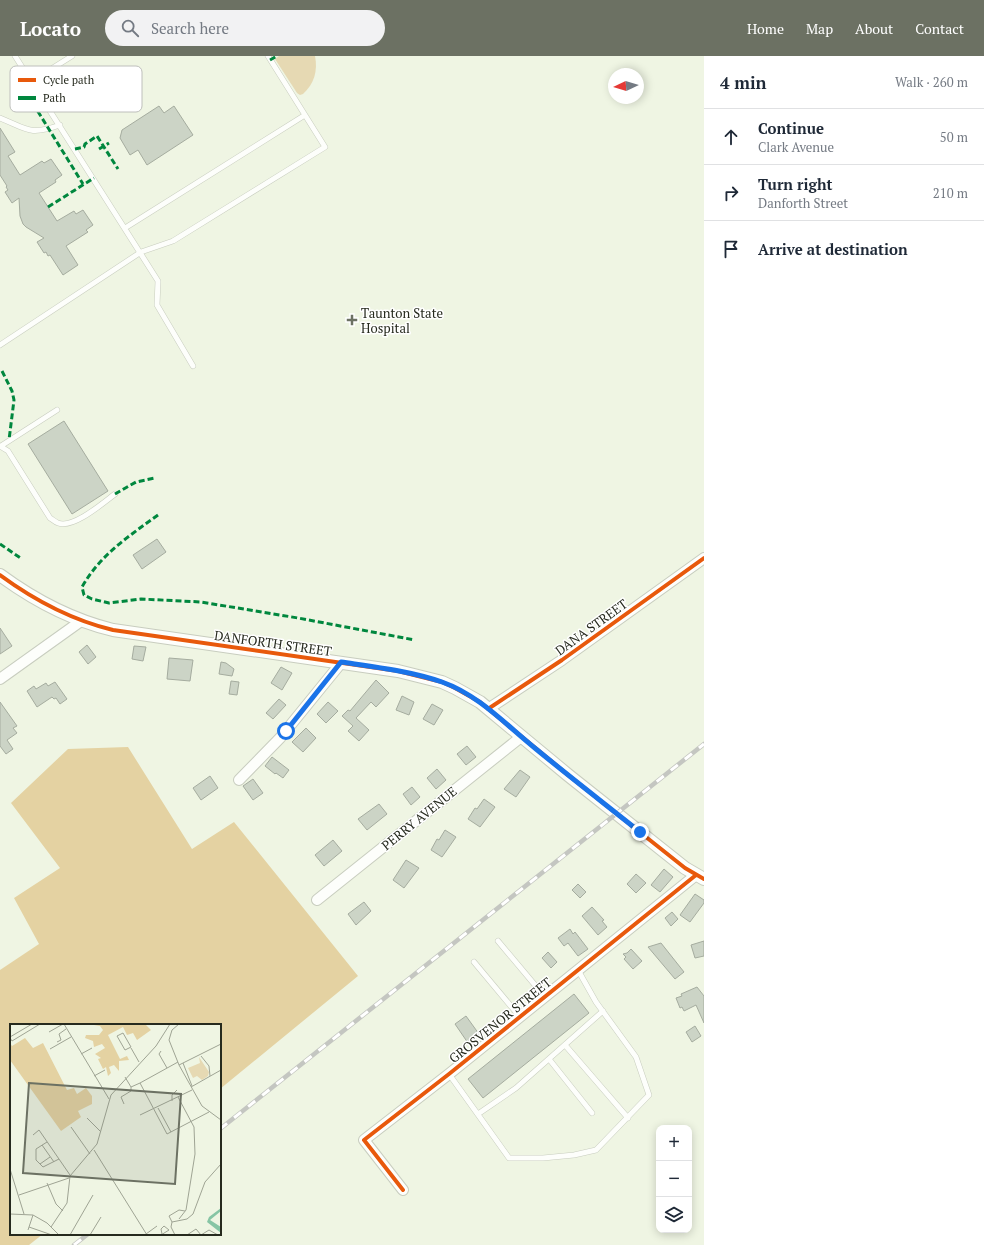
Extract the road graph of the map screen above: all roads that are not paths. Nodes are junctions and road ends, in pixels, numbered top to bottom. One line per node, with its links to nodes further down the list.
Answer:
1 (15, 56): 4 (lane)
2 (72, 56): 5 (lane)
3 (268, 56): 7 (lane)
4 (22, 66)
5 (57, 66)
6 (52, 112): 9 (lane)
7 (305, 116): 10 (lane); 11 (lane)
8 (0, 118): 9 (lane)
9 (60, 125): 10 (lane)
10 (125, 228): 11 (lane)
11 (141, 252): 12 (lane); 13 (lane)
12 (0, 345)
13 (193, 366)
14 (57, 410): 15 (lane)
15 (0, 446): 16 (lane)
16 (115, 494)
17 (704, 558): 22 (street, DANA STREET)
18 (0, 575): 19 (street, DANFORTH STREET)
19 (81, 620): 20 (street, DANFORTH STREET); 21 (street)
20 (341, 662): 22 (street, DANFORTH STREET); 24 (street)
21 (0, 679)
22 (488, 709): 23 (street, DANFORTH STREET)
23 (521, 737): 25 (street, DANFORTH STREET); 26 (street, PERRY AVENUE)
24 (239, 780)
25 (700, 877): 29 (street, GROSVENOR STREET)
26 (317, 900)
27 (498, 941): 30 (lane)
28 (474, 962): 32 (lane)
29 (578, 970): 30 (street, GROSVENOR STREET); 31 (lane)
30 (545, 997): 32 (street, GROSVENOR STREET)
31 (602, 1011): 33 (lane); 38 (lane)
32 (520, 1017): 35 (street, GROSVENOR STREET)
33 (565, 1044): 34 (lane); 38 (lane)
34 (549, 1059): 36 (lane); 37 (lane)
35 (449, 1074): 37 (lane); 39 (street, GROSVENOR STREET)
36 (592, 1113)
37 (478, 1114): 38 (lane)
38 (628, 1118)
39 (403, 1190)

